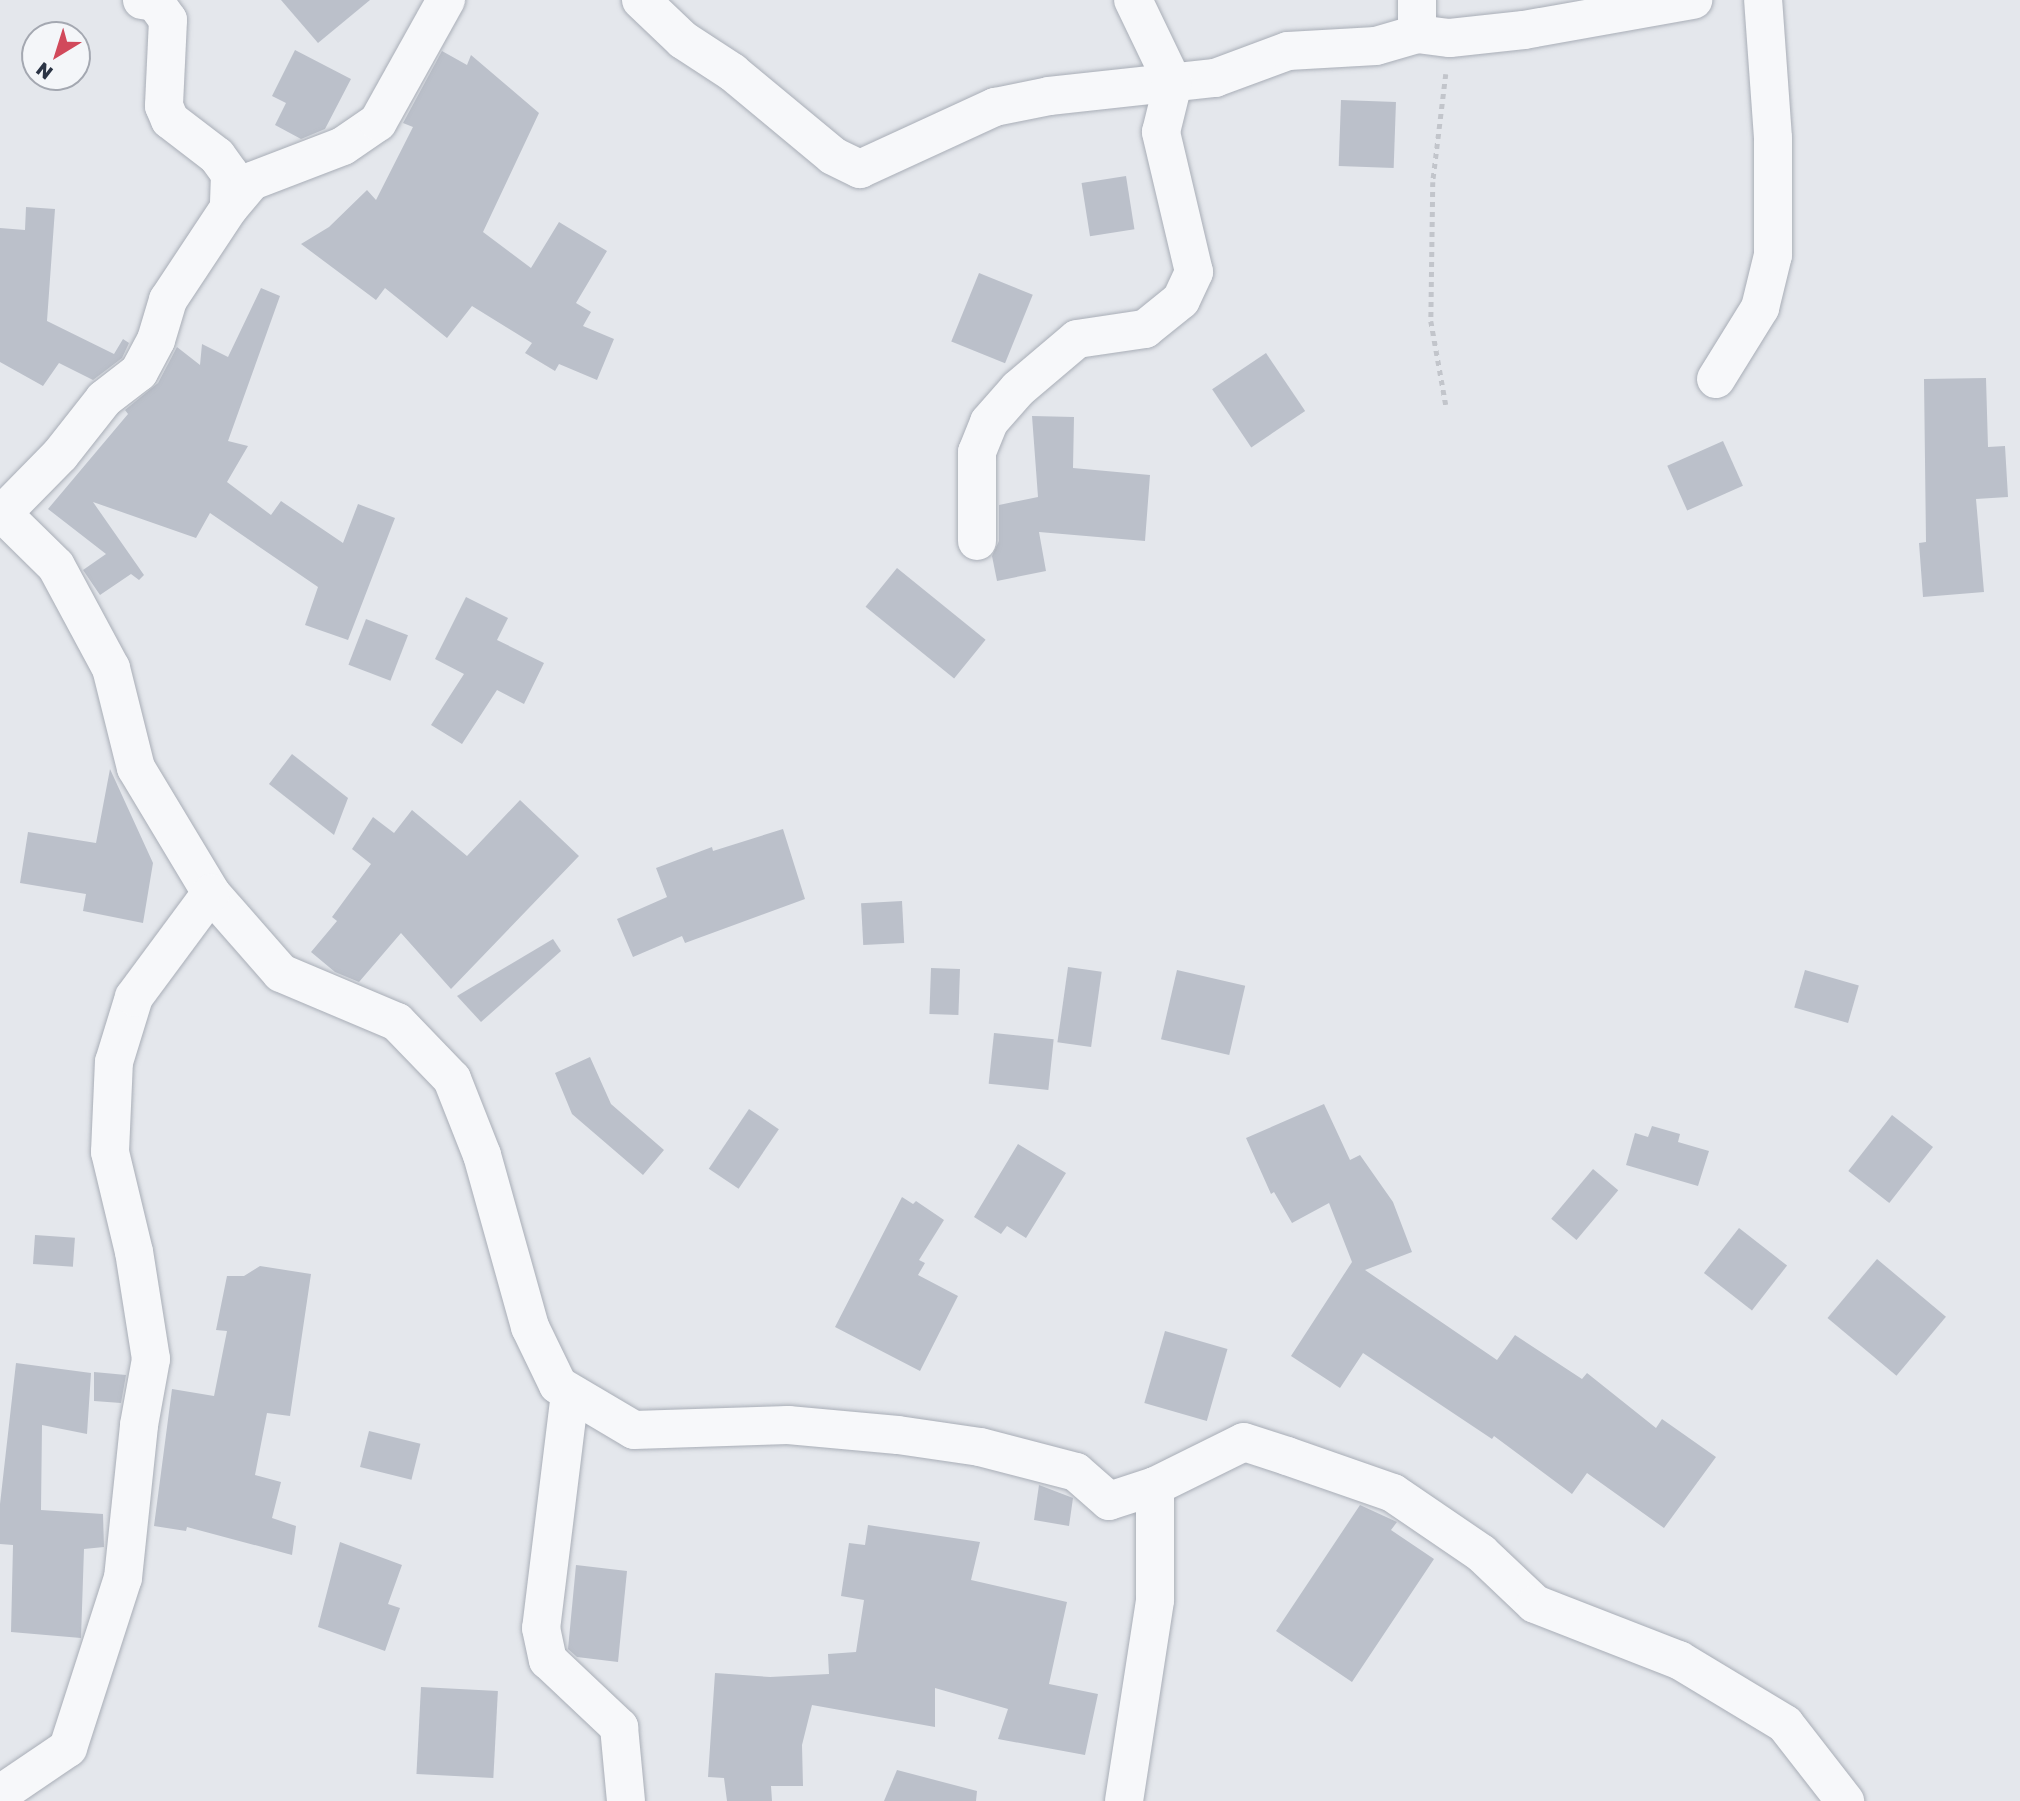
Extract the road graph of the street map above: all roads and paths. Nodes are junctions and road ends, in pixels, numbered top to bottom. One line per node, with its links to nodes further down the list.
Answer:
1 (142, 0): 9 (street)
2 (446, 0): 9 (street)
3 (641, 0): 8 (street)
4 (1133, 0): 8 (street)
5 (1693, 0): 7 (street)
6 (1763, 0): 10 (street)
7 (1428, 24): 8 (street); 11 (path)
8 (1173, 83): 13 (street)
9 (229, 208): 12 (street)
10 (1716, 379)
11 (1446, 405)
12 (2, 511): 14 (street)
13 (977, 541)
14 (211, 892): 15 (street); 17 (street)
15 (570, 1393): 16 (street); 18 (street)
16 (1155, 1486): 19 (street); 20 (street)
17 (0, 1794)
18 (626, 1801)
19 (1124, 1801)
20 (1845, 1801)

